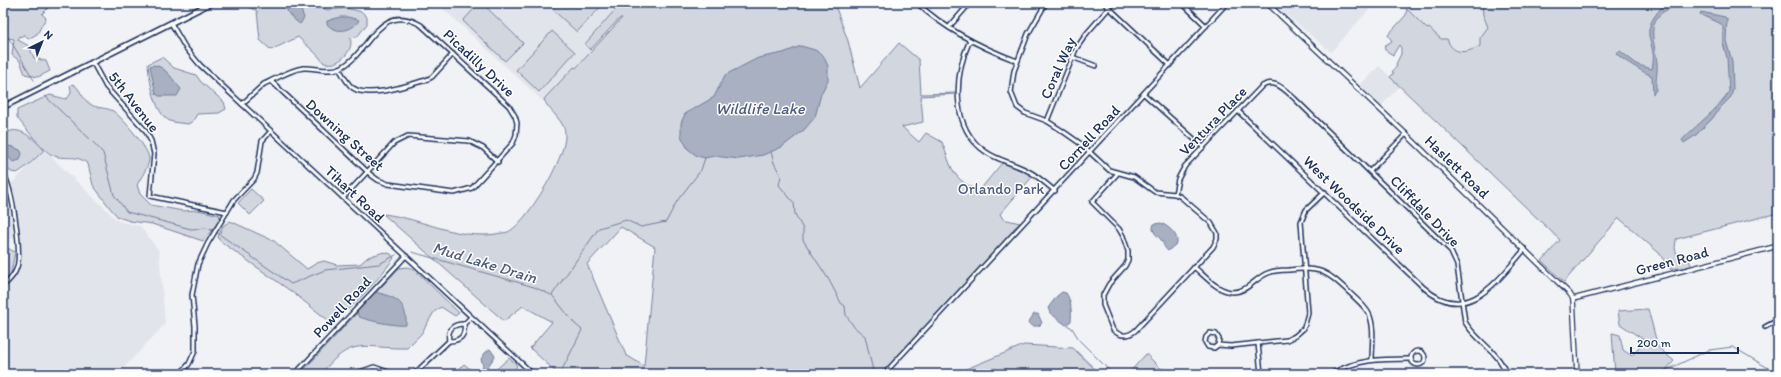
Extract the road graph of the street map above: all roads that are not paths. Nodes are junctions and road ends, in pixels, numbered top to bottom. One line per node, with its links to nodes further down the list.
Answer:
1 (211, 3): 10 (main road)
2 (917, 3): 11 (street)
3 (970, 3): 11 (street)
4 (1046, 3): 16 (street)
5 (1104, 3): 9 (street)
6 (1182, 3): 12 (street)
7 (1227, 3): 12 (street, Cornell Road)
8 (1267, 3): 29 (street, Haslett Road)
9 (1109, 8): 15 (street, Coral Way); 18 (street)
10 (171, 23): 17 (main road); 24 (street, Tihart Road)
11 (950, 26): 13 (street)
12 (1206, 26): 18 (street, Cornell Road)
13 (970, 40): 16 (street); 37 (street)
14 (453, 54): 20 (street); 20 (street, Picadilly Drive); 32 (street, Picadilly Drive)
15 (1072, 57): 19 (street); 27 (street, Coral Way)
16 (1017, 61): 27 (street)
17 (94, 63): 25 (main road); 41 (street, 5th Avenue)
18 (1170, 65): 23 (street, Cornell Road)
19 (1096, 66)
20 (339, 68): 21 (street)
21 (271, 81): 24 (street); 33 (street, Downing Street)
22 (1284, 89): 26 (street, Ventura Place); 34 (street, Cliffdale Drive)
23 (1144, 94): 30 (street); 31 (street, Cornell Road)
24 (242, 104): 28 (street, Tihart Road)
25 (3, 107)
26 (1238, 111): 30 (street, Ventura Place); 38 (street, West Woodside Drive)
27 (1047, 121): 31 (street)
28 (271, 130): 40 (street, Tihart Road); 41 (street)
29 (1406, 134): 34 (street); 43 (street, Haslett Road)
30 (1203, 148): 39 (street, Ventura Place)
31 (1090, 153): 36 (street); 37 (street, Cornell Road)
32 (498, 162): 33 (street, Downing Street); 33 (street)
33 (367, 172): 40 (street)
34 (1370, 172): 49 (street, Cliffdale Drive)
35 (3, 173): 47 (street)
36 (1117, 174): 39 (street); 45 (street)
37 (1055, 191): 65 (street, Cornell Road)
38 (1324, 192): 46 (street); 49 (street, West Woodside Drive)
39 (1175, 194): 45 (street)
40 (344, 198): 44 (street, Tihart Road)
41 (227, 212): 59 (street)
42 (1778, 246): 48 (street, Green Road)
43 (1525, 249): 48 (street, Haslett Road); 49 (street)
44 (406, 256): 50 (street, Tihart Road); 60 (street, Powell Road)
45 (1194, 267): 46 (street)
46 (1304, 268): 55 (street); 58 (street)
47 (3, 286)
48 (1573, 299): 69 (street)
49 (1462, 301): 68 (street, Cliffdale Drive)
50 (471, 317): 52 (street); 64 (street, Tihart Road)
51 (1778, 320): 53 (street)
52 (464, 324): 54 (street); 54 (street)
53 (1765, 328)
54 (449, 341): 63 (street)
55 (1258, 344): 56 (street); 66 (street)
56 (1218, 345): 56 (street)
57 (1410, 359): 57 (street); 58 (street)
58 (1372, 360): 67 (street)
59 (180, 374)
60 (295, 374)
61 (354, 374): 62 (street)
62 (394, 374)
63 (414, 374)
64 (533, 374)
65 (884, 374)
66 (1262, 374)
67 (1331, 374)
68 (1506, 374)
69 (1577, 374)

